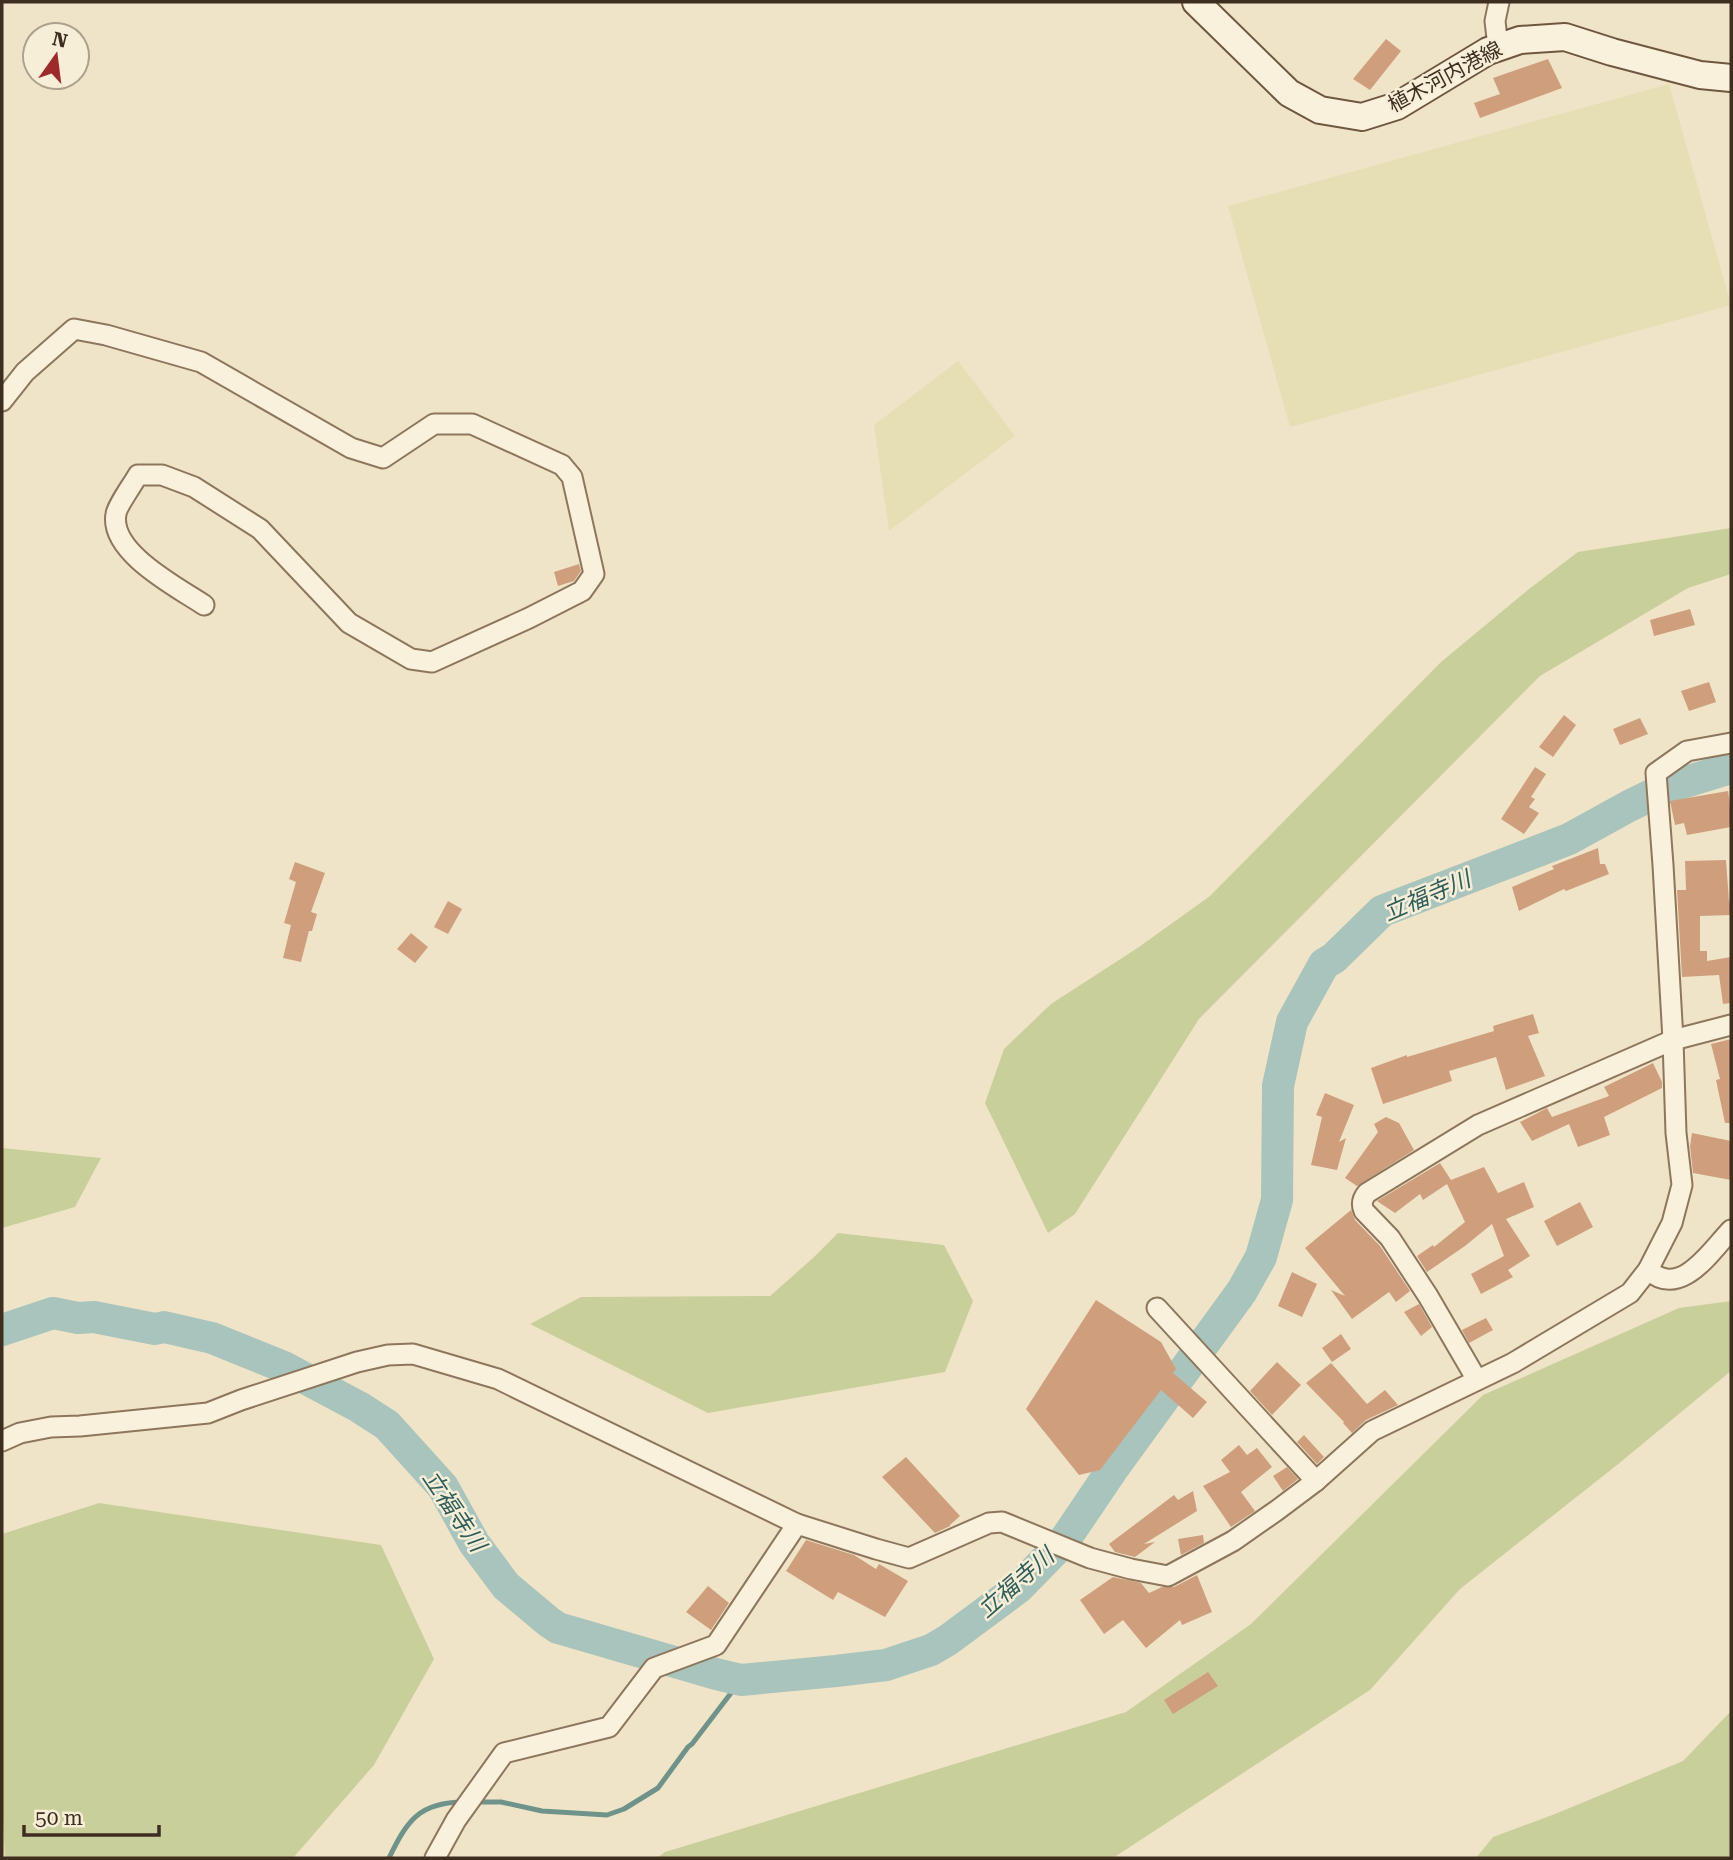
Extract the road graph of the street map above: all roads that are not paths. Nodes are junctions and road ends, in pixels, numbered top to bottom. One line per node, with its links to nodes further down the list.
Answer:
1 (1196, 2): 3 (main road, 植木河内港線)
2 (1499, 2): 3 (street)
3 (1498, 47): 4 (main road, 植木河内港線)
4 (1731, 78)
5 (2, 401): 6 (street)
6 (204, 605)
7 (1731, 743): 9 (street)
8 (1731, 1025): 9 (street)
9 (1673, 1040): 11 (street); 13 (street)
10 (1731, 1230): 11 (street)
11 (1648, 1270): 13 (street)
12 (1157, 1308): 15 (street)
13 (1477, 1380): 15 (street)
14 (2, 1441): 16 (street)
15 (1316, 1481): 16 (street)
16 (797, 1524): 17 (street)
17 (435, 1858)

